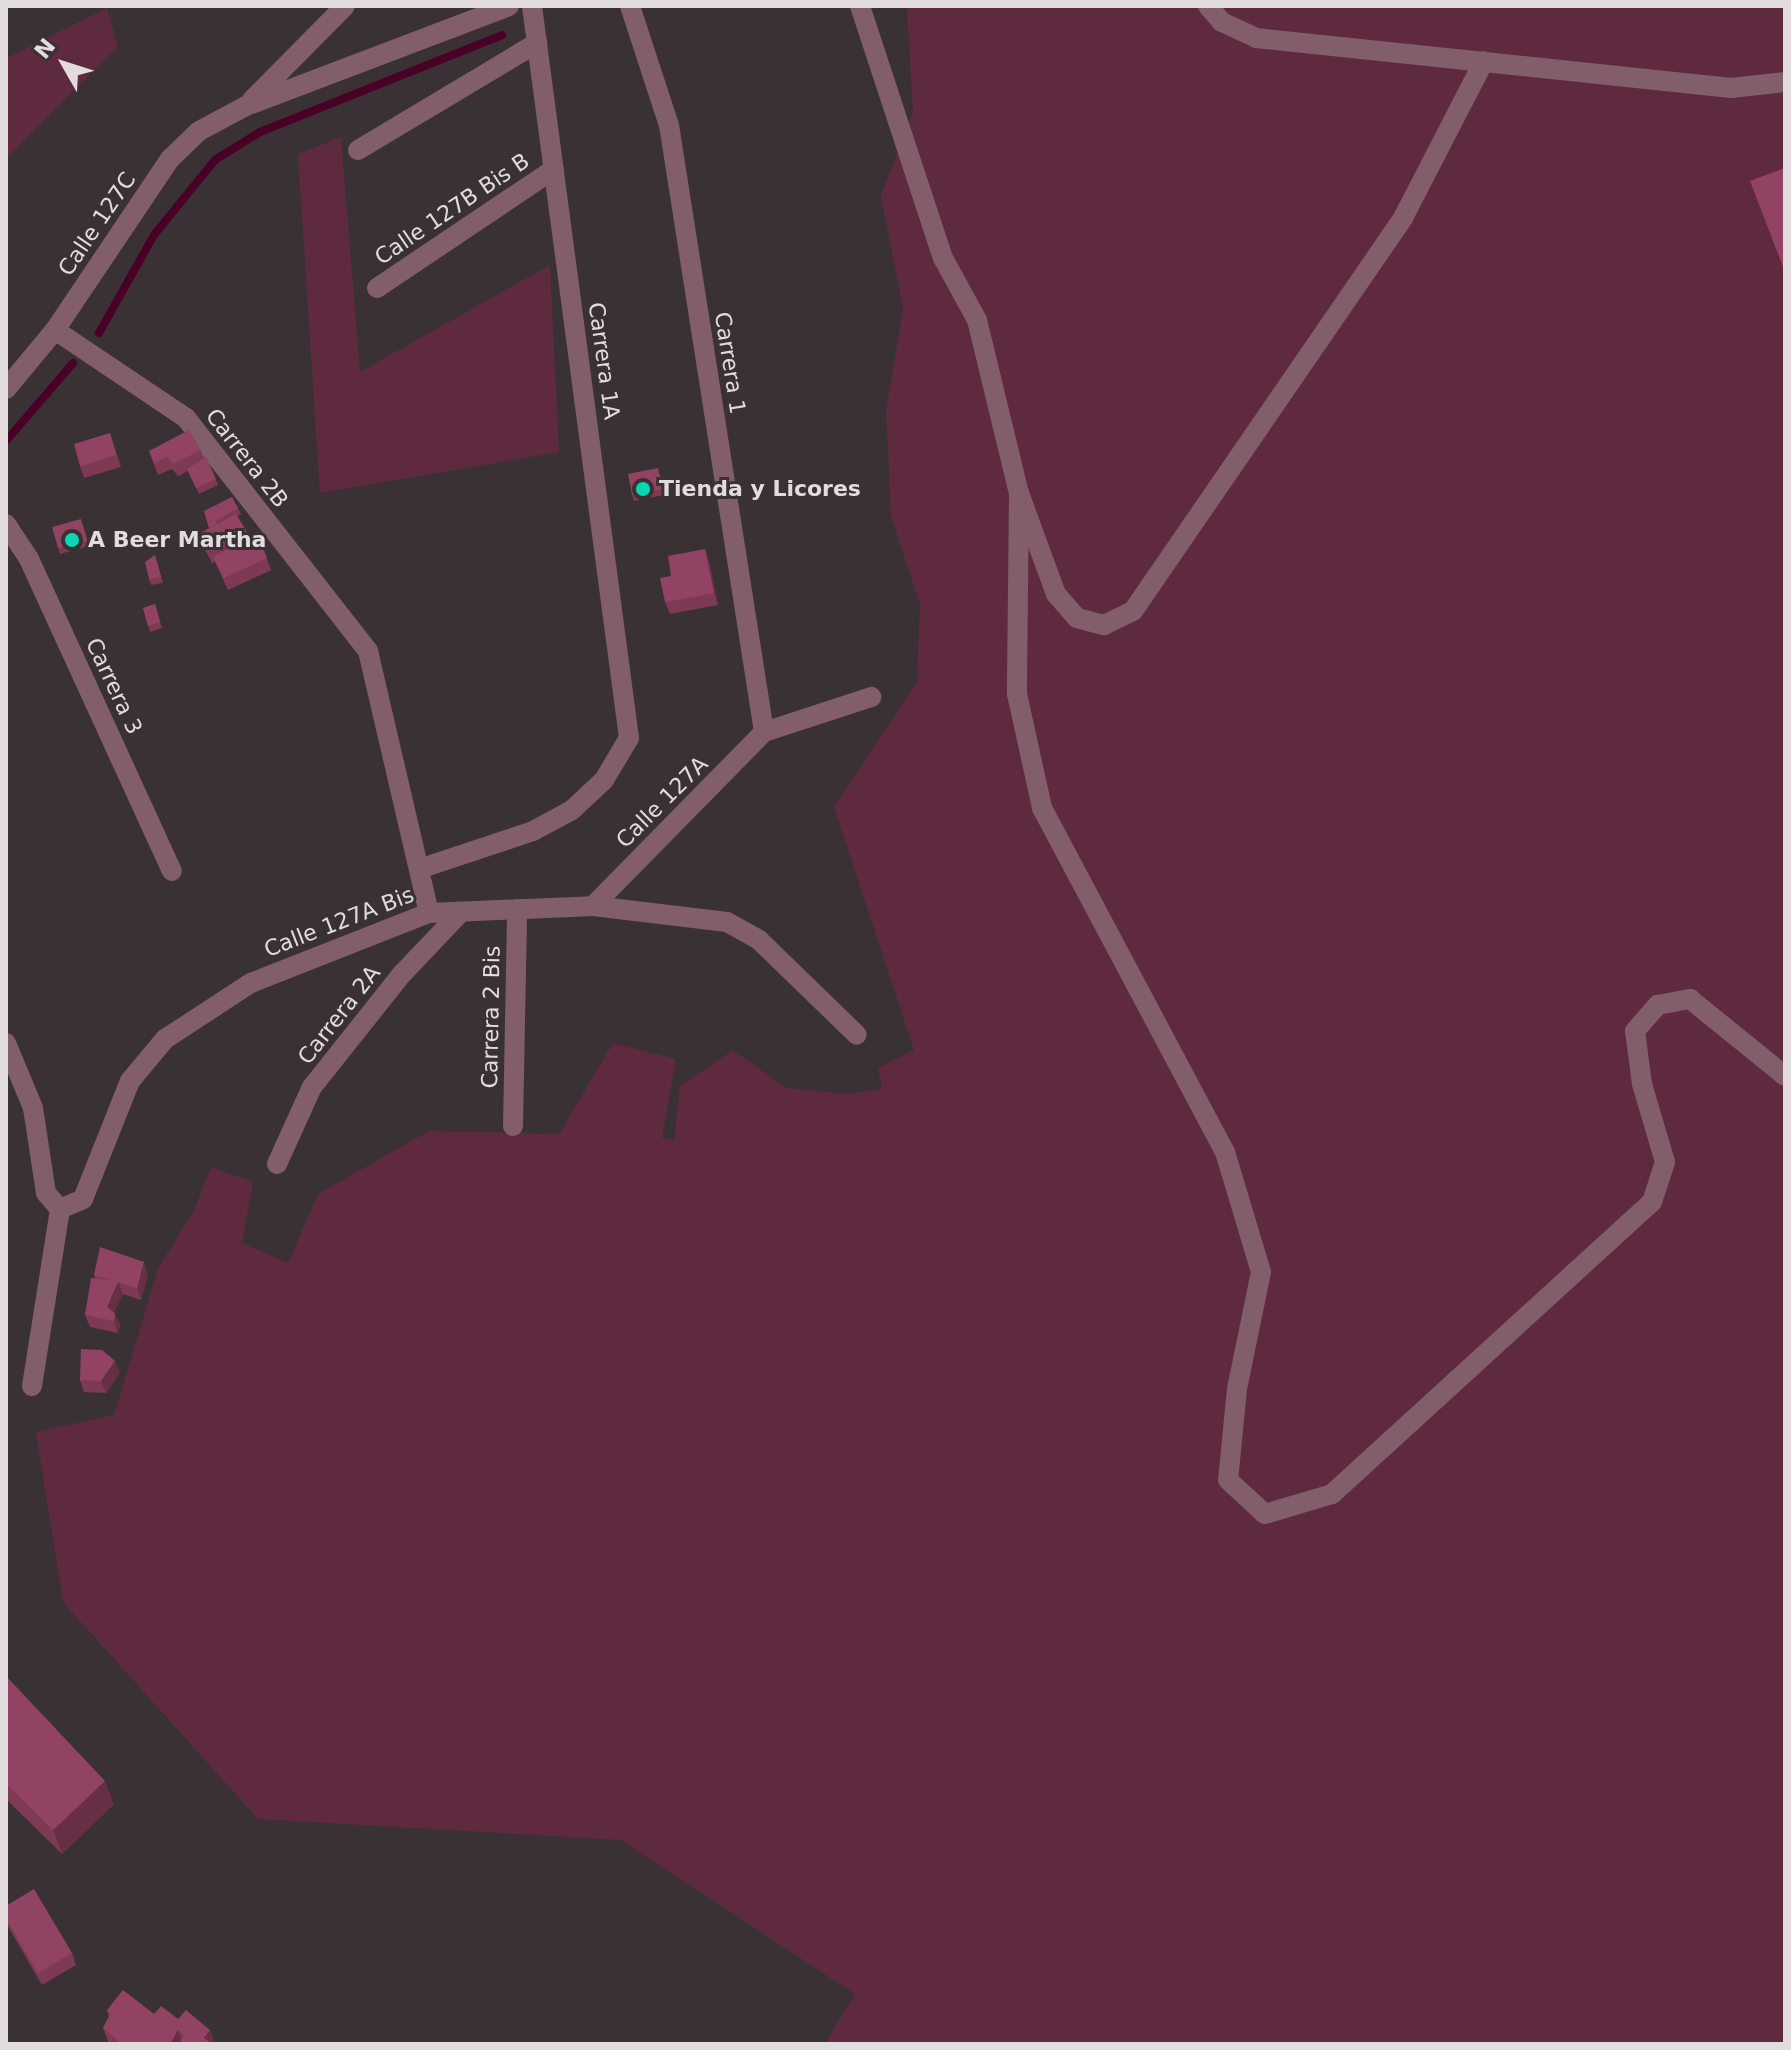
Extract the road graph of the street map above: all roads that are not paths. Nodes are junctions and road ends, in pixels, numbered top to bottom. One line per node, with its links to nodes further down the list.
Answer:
1 (345, 6): 10 (street, Calle 127C)
2 (509, 6): 10 (street, Calle 127C)
3 (532, 6): 7 (street, Carrera 1A)
4 (630, 6): 21 (street, Carrera 1)
5 (860, 6): 16 (street)
6 (1208, 6): 8 (street)
7 (537, 43): 11 (street); 12 (street, Carrera 1A)
8 (1484, 61): 9 (street); 16 (street)
9 (1785, 82)
10 (246, 106): 14 (street, Calle 127C)
11 (358, 150)
12 (554, 169): 13 (street, Calle 127B Bis B); 22 (street, Carrera 1A)
13 (377, 288)
14 (55, 330): 15 (street, Calle 127C); 22 (street, Carrera 2B)
15 (6, 389)
16 (1019, 493): 30 (street)
17 (6, 524): 18 (street, Carrera 3)
18 (29, 559): 19 (street); 23 (street, Carrera 3)
19 (6, 560)
20 (871, 697): 21 (street)
21 (764, 732): 24 (street, Calle 127A)
22 (419, 869): 27 (street)
23 (172, 871)
24 (593, 906): 25 (street, Calle 127A Bis); 28 (street, Calle 127A Bis)
25 (517, 909): 26 (street, Calle 127A Bis); 31 (street, Carrera 2 Bis)
26 (461, 912): 27 (street, Calle 127A Bis); 32 (street, Carrera 2A)
27 (429, 913): 33 (street, Calle 127A Bis)
28 (857, 1035)
29 (6, 1043): 33 (street)
30 (1785, 1076)
31 (513, 1126)
32 (277, 1164)
33 (60, 1209): 34 (street)
34 (32, 1386)

